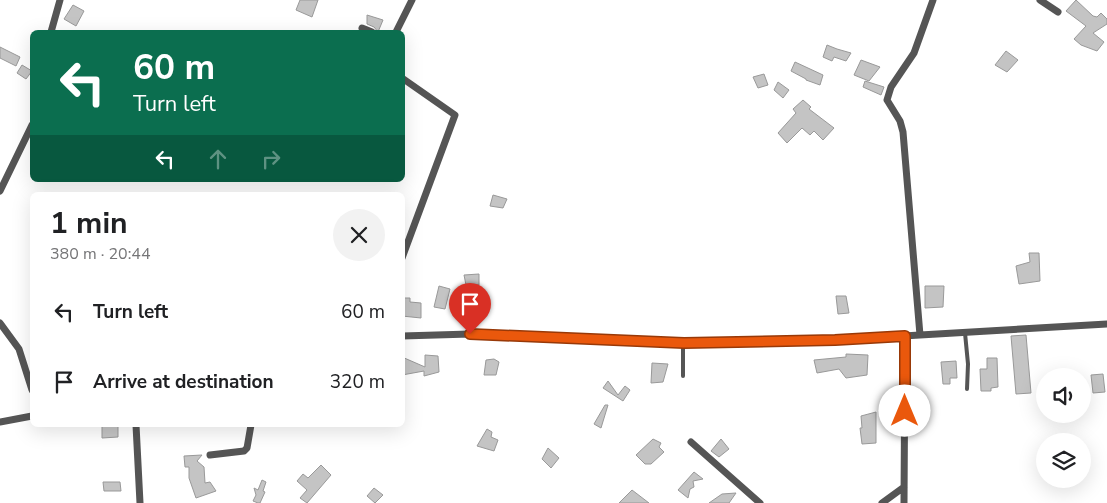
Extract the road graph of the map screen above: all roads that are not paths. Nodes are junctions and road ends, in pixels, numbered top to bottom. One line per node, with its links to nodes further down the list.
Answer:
1 (60, 0): 7 (street)
2 (412, 0): 9 (street)
3 (933, 0): 17 (street)
4 (1040, 0): 5 (street)
5 (1058, 12)
6 (362, 28): 8 (street)
7 (52, 30)
8 (367, 30)
9 (397, 30)
10 (405, 80): 13 (street)
11 (30, 129): 12 (street)
12 (0, 191)
13 (405, 250)
14 (0, 324): 22 (street)
15 (1107, 324): 16 (street)
16 (965, 333): 17 (street); 23 (lane)
17 (920, 335): 19 (street)
18 (405, 336): 20 (street)
19 (905, 336): 20 (street); 30 (street)
20 (684, 343): 21 (lane)
21 (683, 376)
22 (30, 384)
23 (967, 389)
24 (30, 416): 25 (street)
25 (0, 422)
26 (136, 427): 31 (street)
27 (251, 427): 29 (street)
28 (691, 442): 32 (street)
29 (210, 455)
30 (904, 487): 33 (street); 34 (street)
31 (140, 503)
32 (760, 503)
33 (882, 503)
34 (904, 503)

